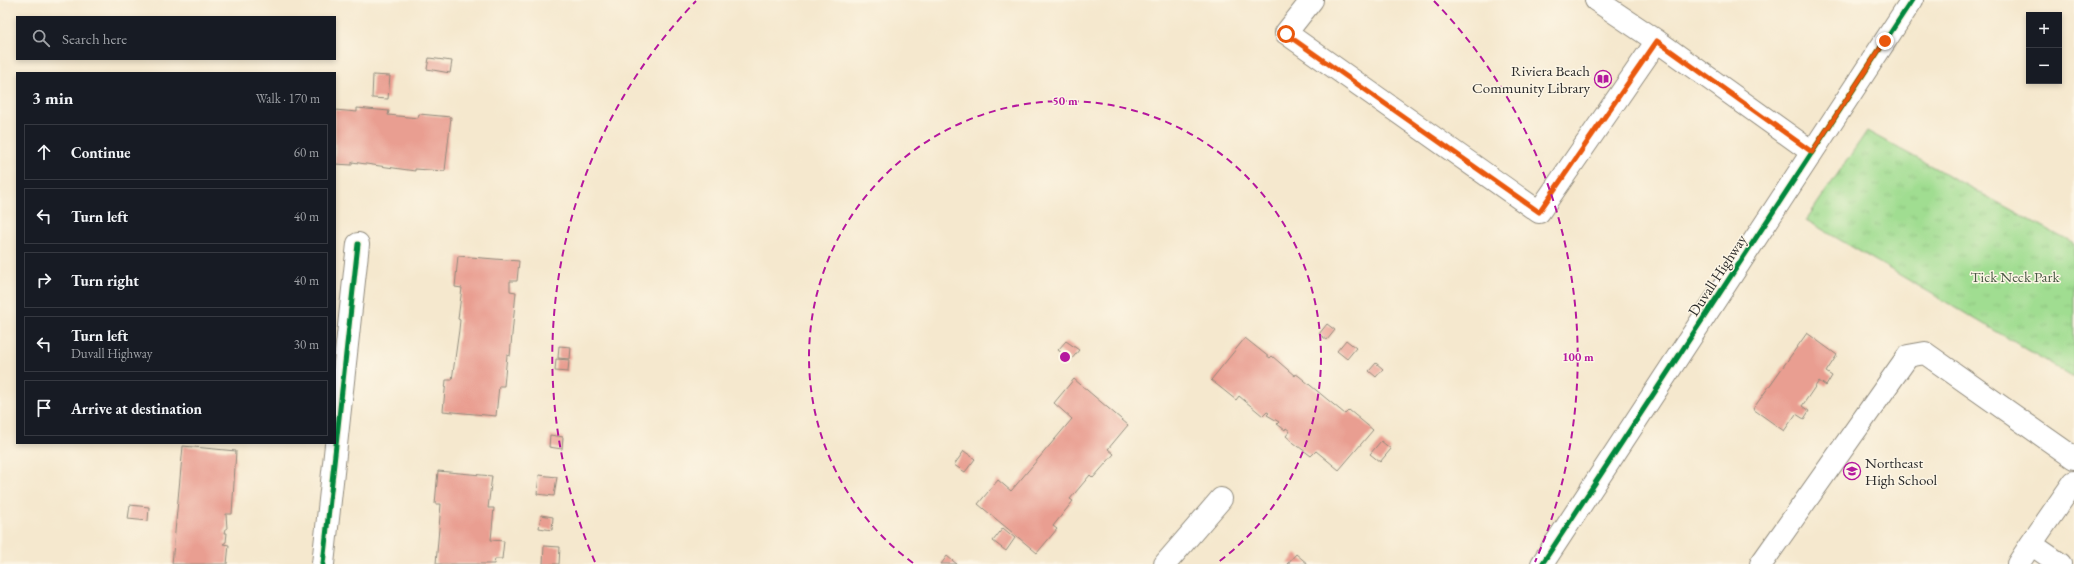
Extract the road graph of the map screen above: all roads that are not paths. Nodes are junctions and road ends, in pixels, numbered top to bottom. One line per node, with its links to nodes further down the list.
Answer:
1 (1596, 0): 4 (street)
2 (1912, 0): 5 (street, Duvall Highway)
3 (1304, 3): 4 (street)
4 (1657, 41): 5 (street)
5 (1812, 152): 13 (street, Duvall Highway)
6 (358, 244): 11 (street)
7 (2074, 458): 14 (street)
8 (2074, 482): 10 (street)
9 (1221, 499): 12 (street)
10 (2031, 544): 15 (street); 16 (street)
11 (323, 564)
12 (1166, 564)
13 (1542, 564)
14 (1761, 564)
15 (2018, 564)
16 (2060, 564)

